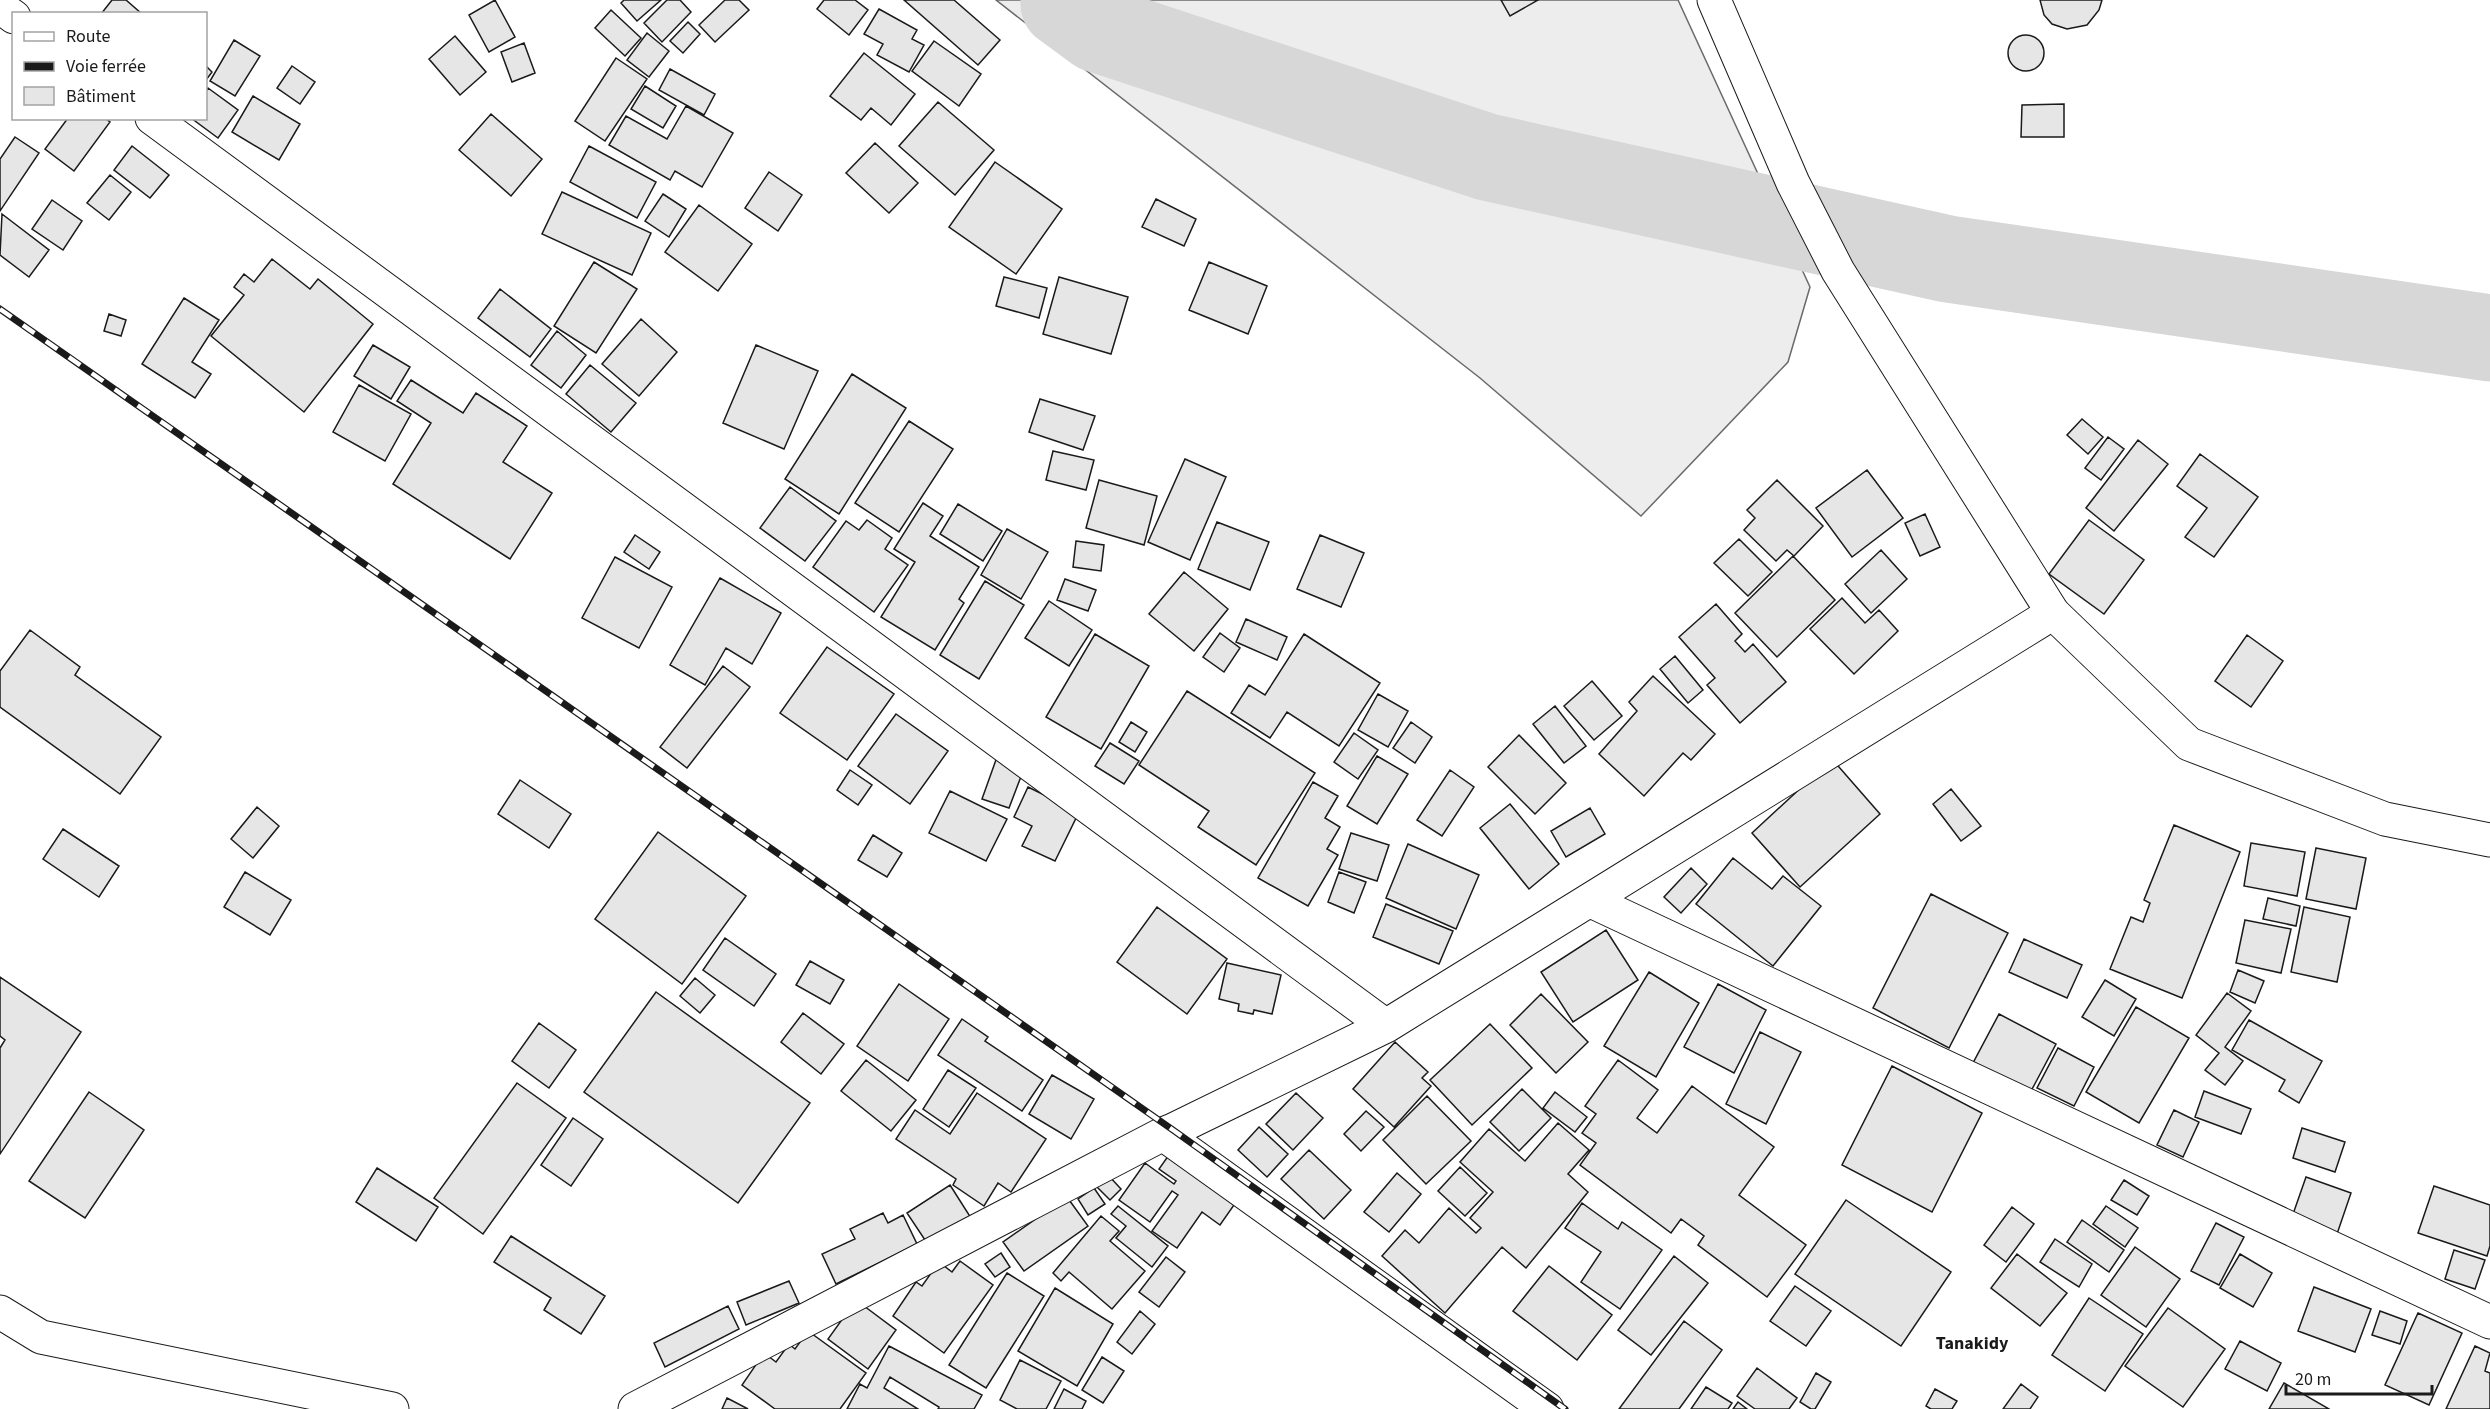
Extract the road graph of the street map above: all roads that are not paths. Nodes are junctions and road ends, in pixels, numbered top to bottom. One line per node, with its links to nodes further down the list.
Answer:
1 (1714, 0): 3 (street)
2 (155, 120): 6 (street)
3 (2053, 613): 4 (street); 5 (street)
4 (2490, 840)
5 (1591, 901): 6 (street); 9 (street)
6 (1386, 1026): 7 (street)
7 (1163, 1134): 11 (street); 12 (street)
8 (0, 1312): 10 (street)
9 (2490, 1322)
10 (392, 1409)
11 (635, 1409)
12 (1547, 1409)

